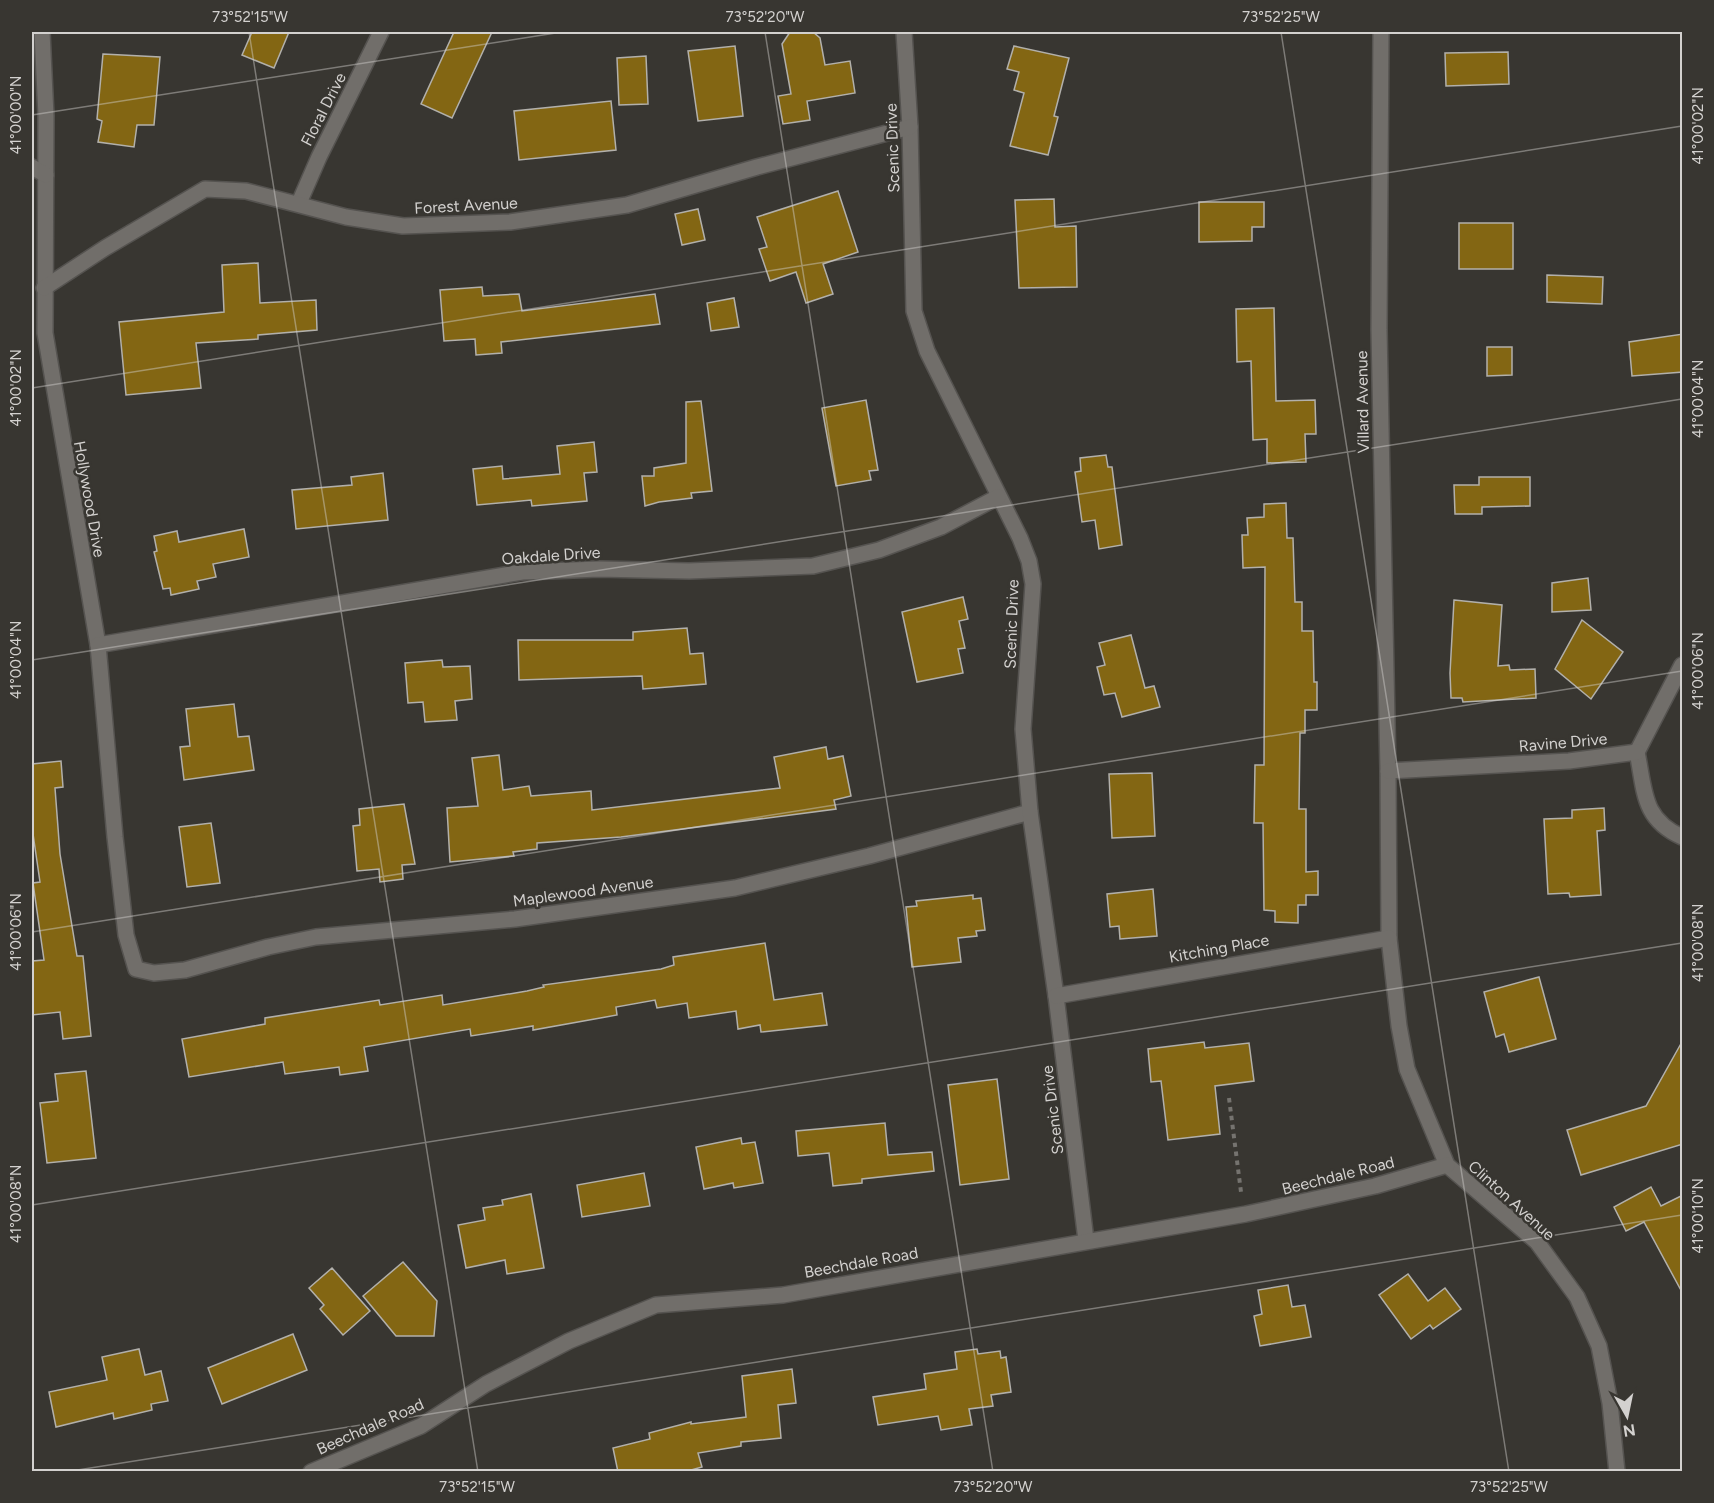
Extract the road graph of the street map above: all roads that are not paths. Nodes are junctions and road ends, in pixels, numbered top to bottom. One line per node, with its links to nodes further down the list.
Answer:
1 (42, 32): 7 (street, Hollywood Drive)
2 (381, 32): 8 (street, Floral Drive)
3 (904, 32): 5 (street, Scenic Drive)
4 (1381, 32): 14 (street, Villard Avenue)
5 (910, 127): 8 (street, Forest Avenue); 10 (street, Scenic Drive)
6 (32, 168): 7 (street)
7 (46, 176): 9 (street, Hollywood Drive)
8 (299, 204): 9 (street, Forest Avenue)
9 (44, 288): 11 (street, Hollywood Drive)
10 (998, 496): 11 (street, Oakdale Drive); 15 (street, Scenic Drive)
11 (98, 645): 18 (street, Hollywood Drive)
12 (1683, 665): 13 (street)
13 (1637, 752): 14 (street, Ravine Drive); 16 (street)
14 (1388, 771): 17 (street, Clinton Avenue)
15 (1030, 812): 18 (street, Maplewood Avenue); 19 (street, Scenic Drive)
16 (1683, 837)
17 (1389, 938): 19 (street, Kitching Place); 20 (street, Clinton Avenue)
18 (136, 969)
19 (1056, 996): 21 (street, Scenic Drive)
20 (1448, 1166): 21 (street, Beechdale Road); 23 (street, Clinton Avenue)
21 (1086, 1240): 22 (street, Beechdale Road)
22 (311, 1472)
23 (1617, 1472)

